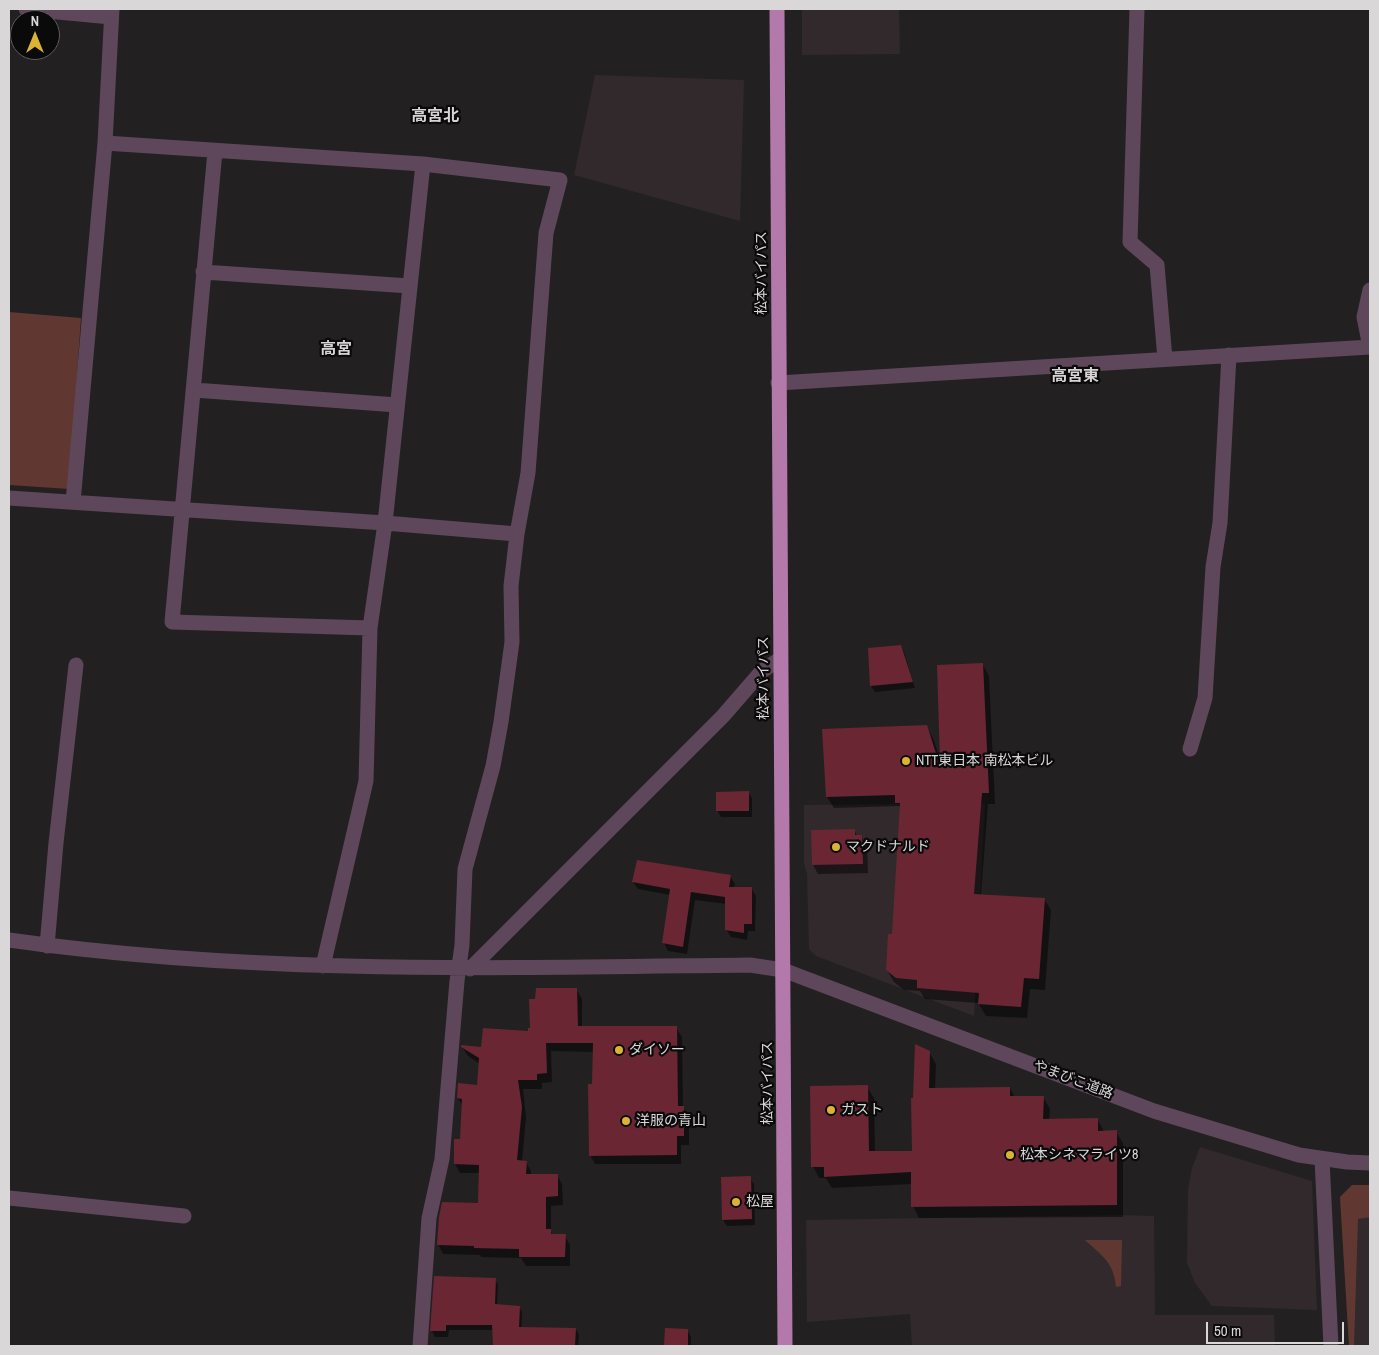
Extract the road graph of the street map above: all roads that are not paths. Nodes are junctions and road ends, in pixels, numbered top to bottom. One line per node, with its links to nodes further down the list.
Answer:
1 (26, 9): 4 (street)
2 (777, 9): 14 (highway, 松本バイパス)
3 (1138, 9): 13 (street)
4 (111, 13): 5 (street)
5 (105, 143): 6 (street); 18 (street)
6 (215, 151): 7 (street); 8 (street)
7 (423, 164): 9 (street); 21 (street)
8 (203, 272): 9 (street); 15 (street)
9 (410, 286): 16 (street)
10 (1370, 290): 11 (street)
11 (1370, 347): 12 (street)
12 (1229, 355): 13 (street); 25 (street)
13 (1165, 359): 14 (street)
14 (778, 383): 23 (highway, 松本バイパス)
15 (194, 390): 16 (street); 19 (street)
16 (398, 405): 20 (street)
17 (9, 498): 18 (street)
18 (73, 502): 19 (street)
19 (183, 509): 20 (street); 22 (street)
20 (385, 523): 21 (street); 22 (street)
21 (517, 534): 29 (street)
22 (370, 628): 28 (street)
23 (780, 658): 29 (street); 30 (highway, 松本バイパス)
24 (76, 665): 27 (street)
25 (1190, 749)
26 (9, 940): 27 (street, やまびこ道路)
27 (47, 946): 28 (street, やまびこ道路)
28 (323, 966): 29 (street, やまびこ道路)
29 (464, 969): 30 (street, やまびこ道路); 35 (street)
30 (784, 970): 31 (street, やまびこ道路); 36 (highway, 松本バイパス)
31 (1322, 1159): 32 (street, やまびこ道路); 37 (street)
32 (1370, 1163)
33 (9, 1198): 34 (street)
34 (184, 1216)
35 (420, 1346)
36 (785, 1346)
37 (1331, 1346)

